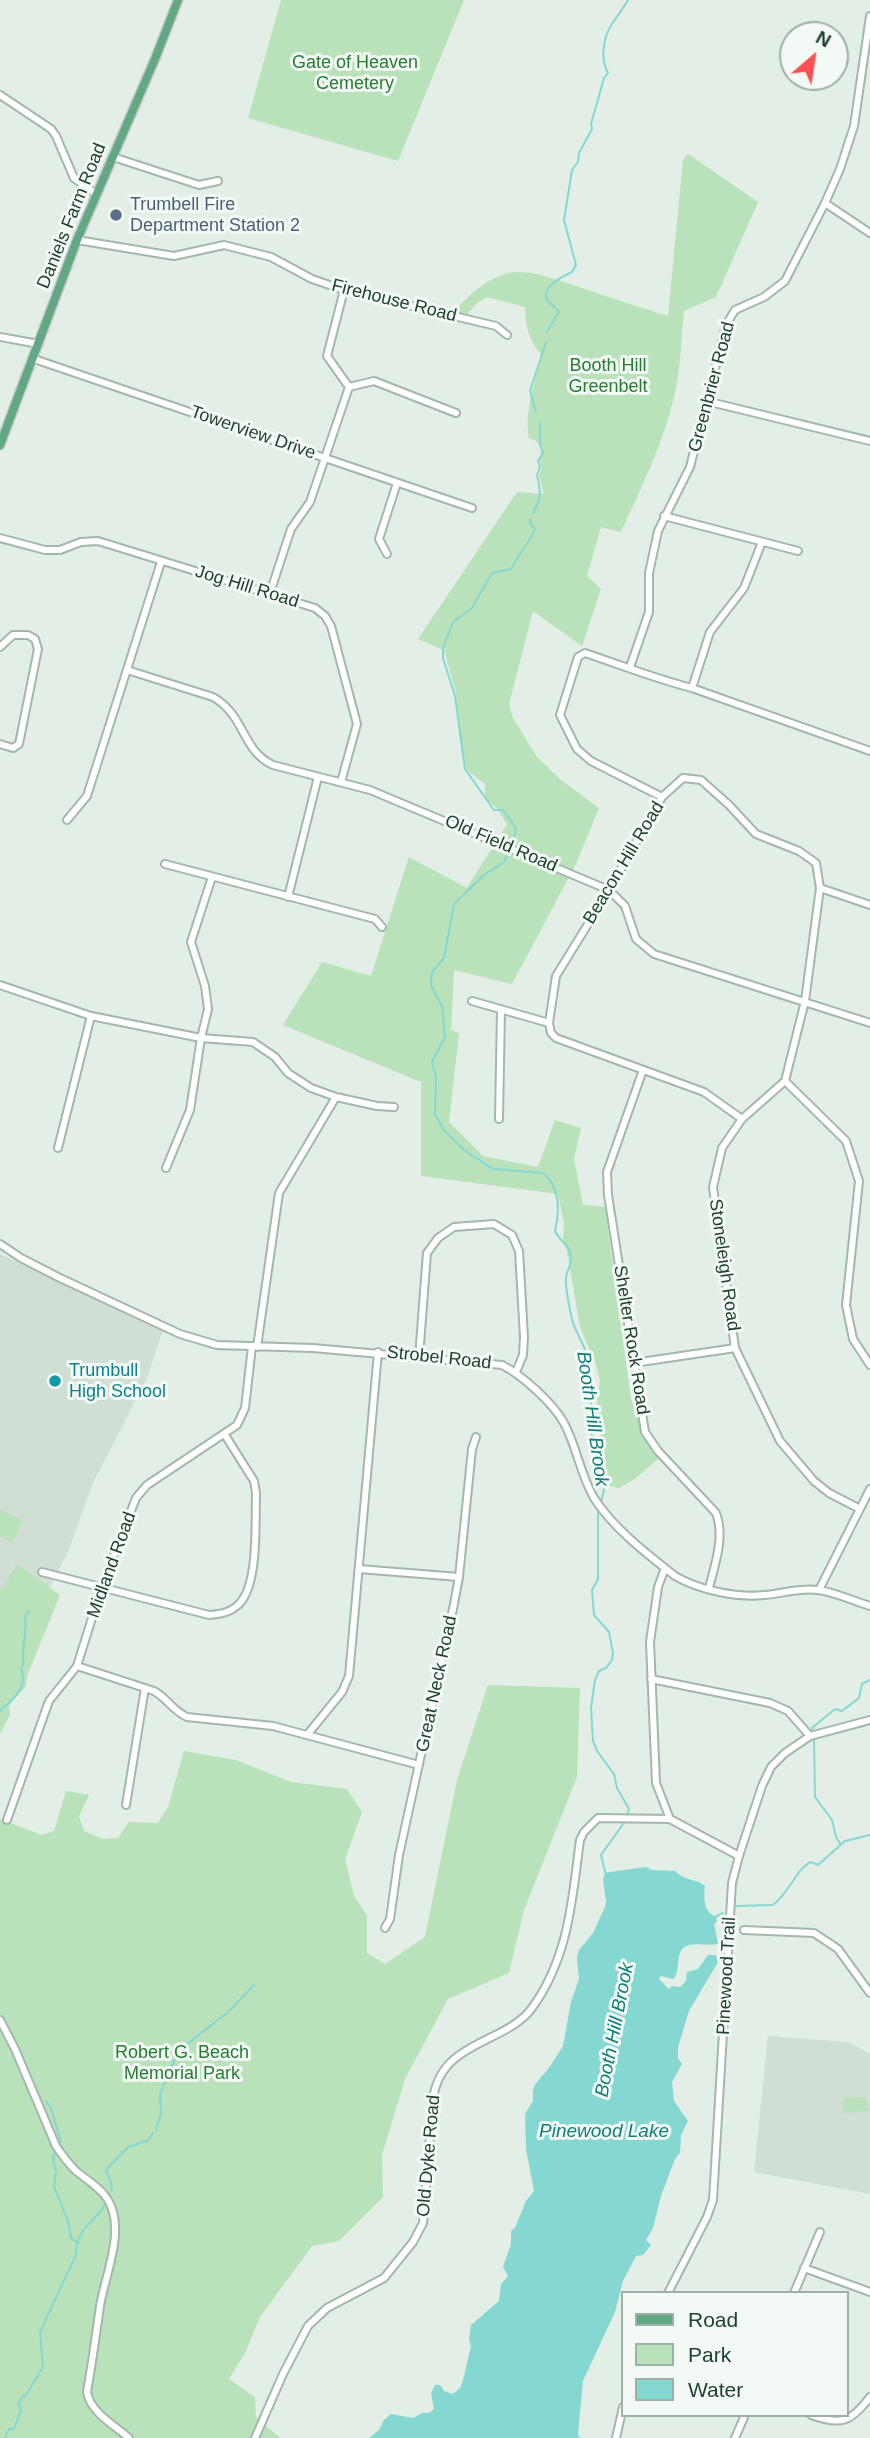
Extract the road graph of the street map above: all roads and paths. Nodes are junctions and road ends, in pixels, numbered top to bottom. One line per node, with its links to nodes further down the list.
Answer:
1 (178, 0): 4 (main road, Daniels Farm Road)
2 (870, 16): 7 (street, Greenbrier Road)
3 (1, 97): 6 (street)
4 (113, 158): 5 (street); 6 (main road, Daniels Farm Road)
5 (218, 181)
6 (96, 194): 9 (main road, Daniels Farm Road)
7 (825, 203): 8 (street); 16 (street, Greenbrier Road)
8 (870, 233)
9 (77, 240): 10 (street, Firehouse Road); 13 (main road, Daniels Farm Road)
10 (344, 290): 11 (street, Firehouse Road); 15 (street)
11 (507, 335)
12 (0, 337): 13 (street)
13 (39, 344): 14 (main road, Daniels Farm Road)
14 (34, 359): 19 (main road, Daniels Farm Road); 20 (street, Towerview Drive)
15 (349, 387): 17 (street); 20 (street)
16 (706, 401): 18 (street); 23 (street, Greenbrier Road)
17 (456, 413)
18 (870, 441)
19 (0, 445)
20 (326, 457): 21 (street, Towerview Drive); 29 (street)
21 (397, 483): 22 (street, Towerview Drive); 27 (street)
22 (472, 508)
23 (664, 516): 25 (street); 31 (street, Greenbrier Road)
24 (0, 538): 28 (street, Jog Hill Road)
25 (762, 542): 26 (street); 33 (street)
26 (798, 551)
27 (387, 554)
28 (161, 562): 29 (street, Jog Hill Road); 32 (street)
29 (270, 593): 37 (street, Jog Hill Road)
30 (0, 647): 34 (street)
31 (630, 667): 33 (street); 38 (street)
32 (127, 670): 36 (street, Old Field Road); 39 (street)
33 (692, 688): 35 (street)
34 (0, 744)
35 (870, 751)
36 (318, 777): 37 (street, Old Field Road); 44 (street)
37 (341, 782): 43 (street, Old Field Road)
38 (662, 797): 42 (street, Beacon Hill Road); 43 (street, Beacon Hill Road)
39 (67, 820)
40 (165, 864): 41 (street)
41 (212, 877): 44 (street); 54 (street)
42 (820, 888): 45 (street); 49 (street, Beacon Hill Road)
43 (609, 890): 49 (street); 53 (street, Beacon Hill Road)
44 (288, 897): 46 (street)
45 (870, 905)
46 (382, 927)
47 (0, 985): 51 (street)
48 (472, 1001): 50 (street)
49 (805, 1001): 52 (street); 56 (street)
50 (501, 1009): 53 (street); 60 (street)
51 (90, 1016): 54 (street); 61 (street)
52 (870, 1023)
53 (549, 1024): 55 (street)
54 (201, 1038): 57 (street); 62 (street)
55 (643, 1070): 59 (street); 68 (street, Shelter Rock Road)
56 (785, 1081): 59 (street, Stoneleigh Road); 69 (street)
57 (336, 1097): 58 (street); 64 (street, Midland Road)
58 (394, 1107)
59 (742, 1118): 65 (street, Stoneleigh Road)
60 (499, 1119)
61 (58, 1148)
62 (166, 1168)
63 (0, 1245): 64 (street, Strobel Road)
64 (254, 1346): 66 (street, Strobel Road); 71 (street, Midland Road)
65 (735, 1348): 68 (street); 74 (street, Stoneleigh Road)
66 (377, 1352): 67 (street, Strobel Road); 76 (street)
67 (419, 1357): 70 (street, Strobel Road); 70 (street)
68 (634, 1363): 80 (street, Shelter Rock Road)
69 (870, 1365)
70 (516, 1372): 75 (street, Strobel Road)
71 (225, 1434): 79 (street, Midland Road); 79 (street)
72 (477, 1437): 78 (street, Great Neck Road)
73 (870, 1489): 74 (street)
74 (860, 1508): 81 (street)
75 (665, 1568): 80 (street, Strobel Road); 84 (street)
76 (359, 1569): 78 (street); 87 (street)
77 (42, 1572): 79 (street)
78 (459, 1577): 89 (street, Great Neck Road)
79 (102, 1586): 83 (street, Midland Road)
80 (709, 1588): 81 (street, Strobel Road)
81 (819, 1590): 82 (street, Strobel Road)
82 (870, 1606)
83 (77, 1666): 85 (street); 92 (street, Midland Road)
84 (651, 1679): 88 (street); 91 (street)
85 (145, 1688): 87 (street); 90 (street)
86 (870, 1720): 88 (street, Pinewood Trail)
87 (307, 1735): 89 (street)
88 (813, 1735): 93 (street, Pinewood Trail)
89 (419, 1765): 94 (street, Great Neck Road)
90 (126, 1805)
91 (670, 1819): 93 (street); 108 (street, Old Dyke Road)
92 (7, 1820)
93 (739, 1856): 100 (street, Pinewood Trail)
94 (385, 1928)
95 (744, 1930): 96 (street)
96 (870, 1993)
97 (0, 2020): 107 (street)
98 (820, 2232): 99 (street)
99 (804, 2268): 101 (street); 102 (street)
100 (668, 2291)
101 (795, 2291)
102 (870, 2292)
103 (870, 2397): 106 (street)
104 (622, 2411): 109 (street)
105 (744, 2417): 110 (street)
106 (817, 2417)
107 (129, 2438)
108 (255, 2438)
109 (616, 2438)
110 (736, 2438)

